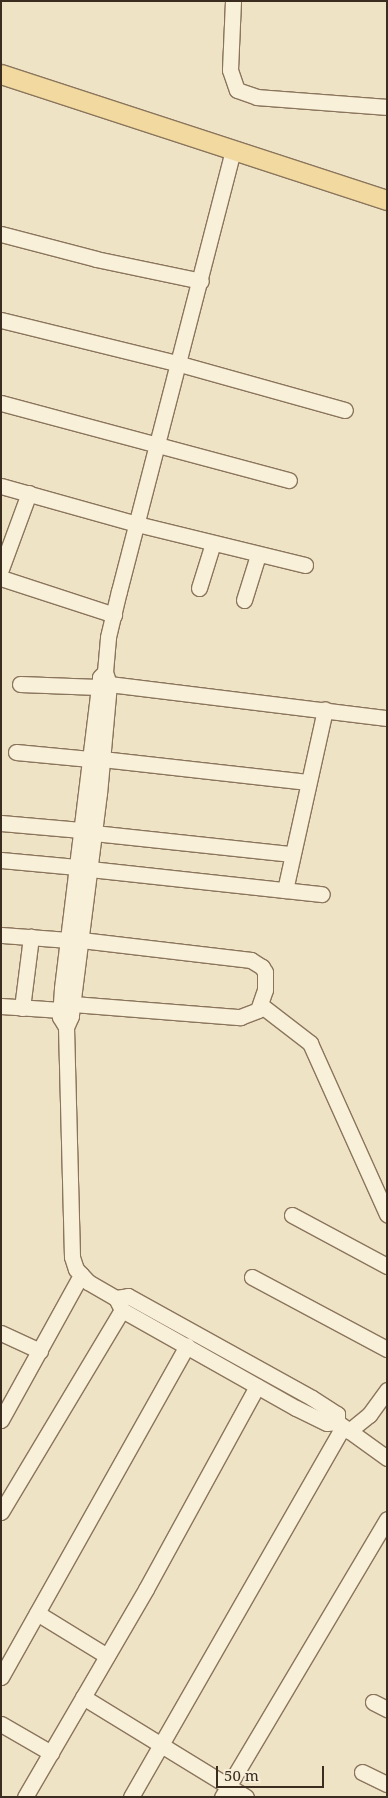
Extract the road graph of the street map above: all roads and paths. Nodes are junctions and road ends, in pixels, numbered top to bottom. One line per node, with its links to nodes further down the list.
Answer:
1 (233, 1): 3 (street)
2 (1, 74): 4 (main road)
3 (387, 107)
4 (233, 149): 5 (main road); 7 (street)
5 (387, 200)
6 (1, 234): 7 (street)
7 (201, 281): 9 (street)
8 (1, 320): 9 (street)
9 (180, 364): 11 (street); 12 (street)
10 (1, 403): 12 (street)
11 (345, 410)
12 (158, 444): 13 (street); 16 (street)
13 (289, 480)
14 (1, 486): 15 (street)
15 (29, 493): 16 (street); 20 (street)
16 (137, 524): 17 (street); 24 (street)
17 (213, 543): 18 (street); 22 (street)
18 (258, 555): 19 (street); 23 (street)
19 (305, 566)
20 (1, 569)
21 (1, 578): 24 (street)
22 (199, 588)
23 (244, 600)
24 (114, 615): 25 (street)
25 (104, 681): 26 (street); 27 (street); 30 (street)
26 (20, 684)
27 (324, 709): 28 (street); 31 (street)
28 (387, 718)
29 (16, 752): 30 (street)
30 (96, 759): 31 (street); 33 (street)
31 (308, 782): 34 (street)
32 (1, 824): 33 (street)
33 (88, 832): 34 (street); 36 (street)
34 (292, 854): 37 (street)
35 (1, 860): 36 (street)
36 (83, 868): 37 (street); 41 (street)
37 (285, 890): 38 (street)
38 (322, 894)
39 (1, 935): 40 (street)
40 (31, 937): 41 (street); 45 (street)
41 (74, 940): 43 (street); 44 (street)
42 (1, 1006): 45 (street)
43 (262, 1006): 44 (street); 46 (street)
44 (67, 1007): 45 (street); 49 (street)
45 (22, 1008)
46 (387, 1214)
47 (292, 1215): 48 (street)
48 (387, 1266)
49 (81, 1275): 51 (street); 55 (street)
50 (252, 1277): 54 (street)
51 (119, 1304): 53 (street); 59 (street); 61 (street)
52 (1, 1333): 55 (street)
53 (187, 1346): 56 (street); 63 (street)
54 (387, 1348)
55 (40, 1351): 58 (street)
56 (257, 1386): 59 (street); 64 (street)
57 (387, 1390): 59 (street)
58 (1, 1420)
59 (343, 1426): 60 (street); 69 (street)
60 (387, 1458)
61 (1, 1512)
62 (387, 1518): 73 (street)
63 (37, 1613): 64 (street); 65 (street)
64 (107, 1656): 67 (street)
65 (6, 1658): 66 (street)
66 (1, 1676)
67 (83, 1697): 69 (street); 70 (street)
68 (1, 1724): 70 (street)
69 (160, 1746): 73 (street); 75 (street)
70 (51, 1753): 74 (street)
71 (362, 1772): 72 (street)
72 (387, 1784)
73 (225, 1792): 76 (street)
74 (25, 1797)
75 (131, 1797)
76 (246, 1797)

